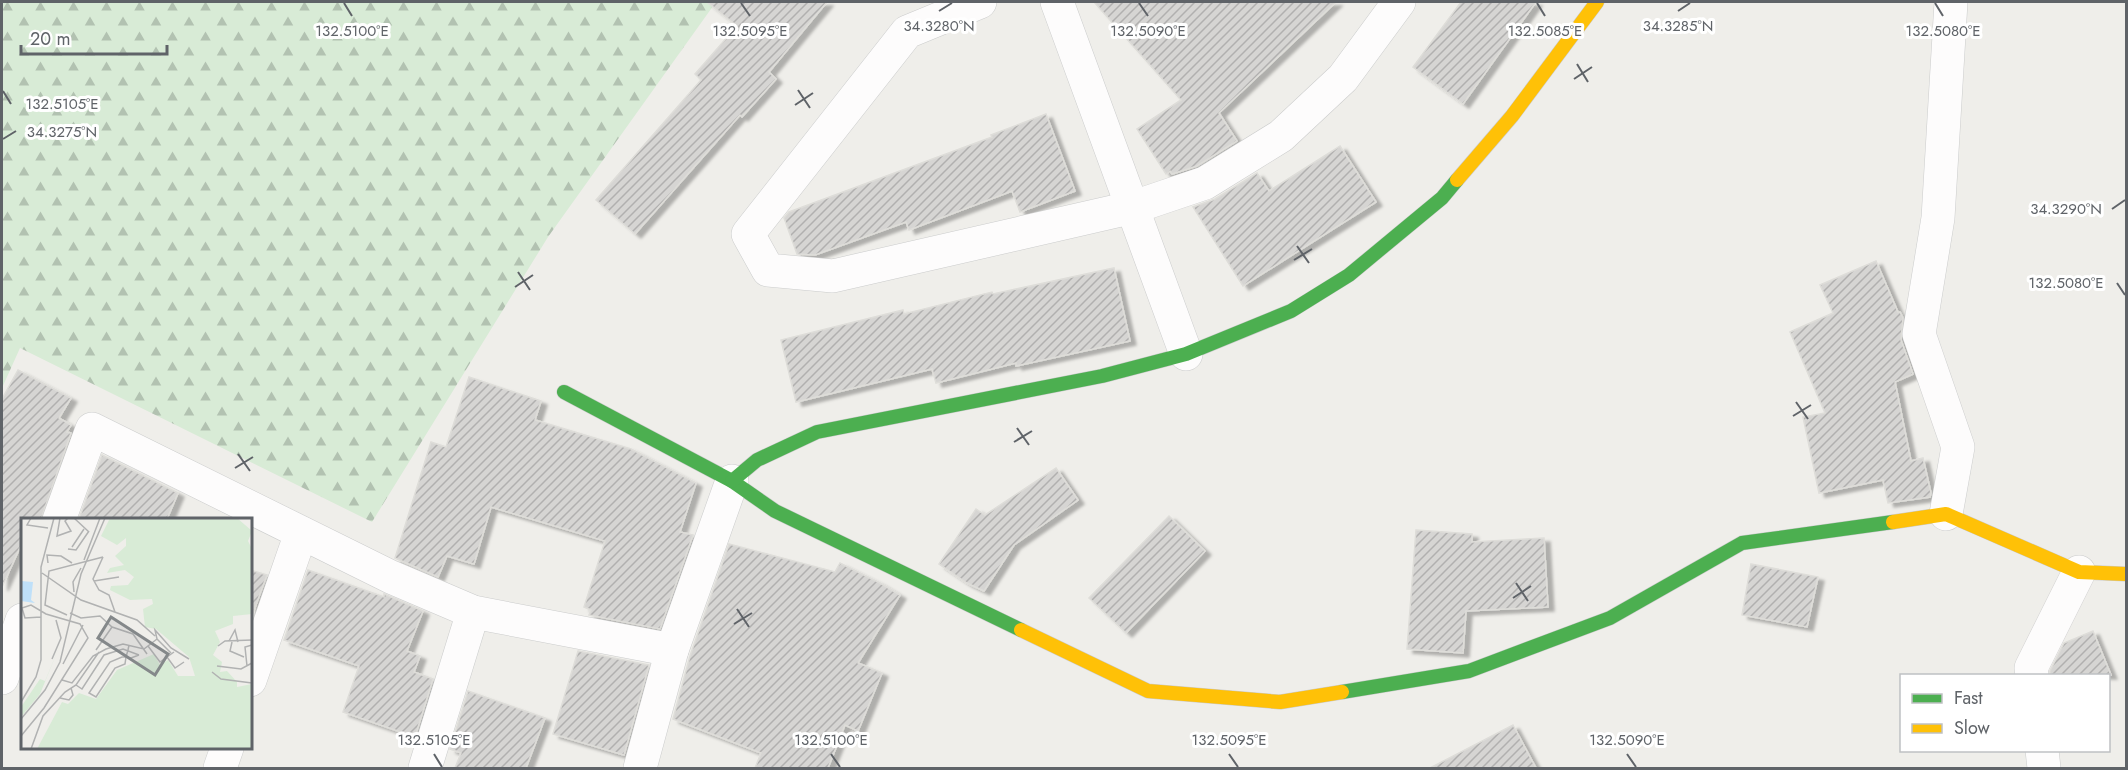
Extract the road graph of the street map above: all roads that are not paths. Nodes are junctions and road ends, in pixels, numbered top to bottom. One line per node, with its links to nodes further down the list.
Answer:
1 (980, 2): 6 (street)
2 (1057, 2): 6 (street)
3 (1399, 2): 6 (street)
4 (1598, 2): 7 (street)
5 (1951, 2): 10 (street)
6 (1134, 207): 7 (street)
7 (1186, 354): 9 (street)
8 (564, 392): 9 (street)
9 (732, 481): 10 (street); 17 (street)
10 (1946, 514): 13 (street)
11 (59, 518): 12 (street)
12 (301, 533): 15 (street); 18 (street)
13 (2079, 572): 14 (street); 19 (street)
14 (2127, 574)
15 (473, 612): 17 (street); 24 (street)
16 (21, 623): 20 (street)
17 (672, 650): 25 (street)
18 (252, 674)
19 (2032, 674)
20 (2, 678)
21 (226, 749): 23 (street)
22 (2042, 752): 26 (street)
23 (220, 768)
24 (424, 768)
25 (640, 768)
26 (2044, 768)

